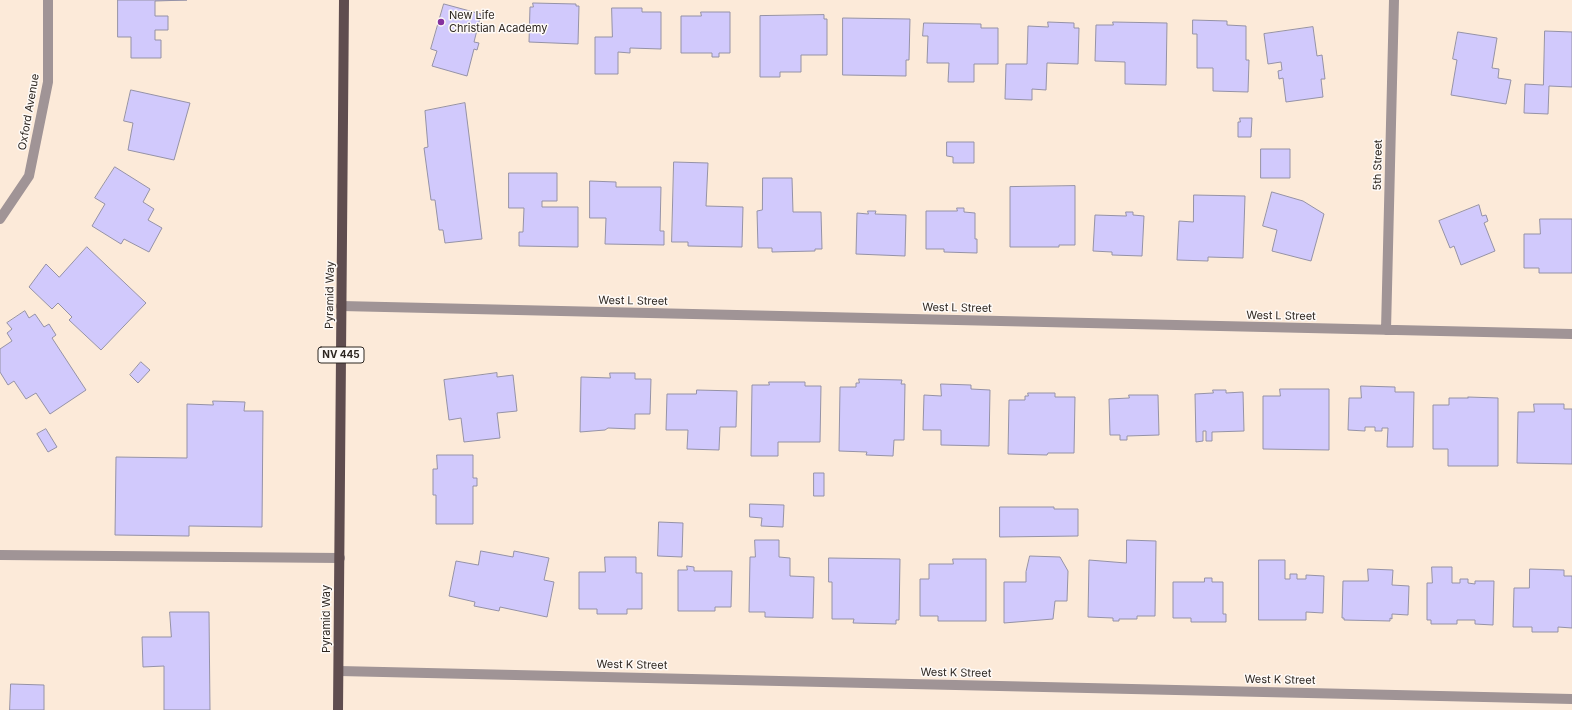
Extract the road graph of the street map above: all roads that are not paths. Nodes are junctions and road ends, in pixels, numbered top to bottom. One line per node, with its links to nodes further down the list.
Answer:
1 (48, 0): 4 (street, Oxford Avenue)
2 (344, 0): 5 (main road, Pyramid Way / NV 445)
3 (1394, 0): 6 (street, 5th Street)
4 (0, 219)
5 (342, 306): 6 (street, West L Street); 9 (main road, Pyramid Way / NV 445)
6 (1386, 330): 7 (street, West L Street)
7 (1572, 334)
8 (0, 555): 9 (street)
9 (340, 558): 10 (main road, Pyramid Way / NV 445)
10 (339, 671): 11 (street, West K Street); 12 (main road, Pyramid Way / NV 445)
11 (1572, 699)
12 (338, 710)

